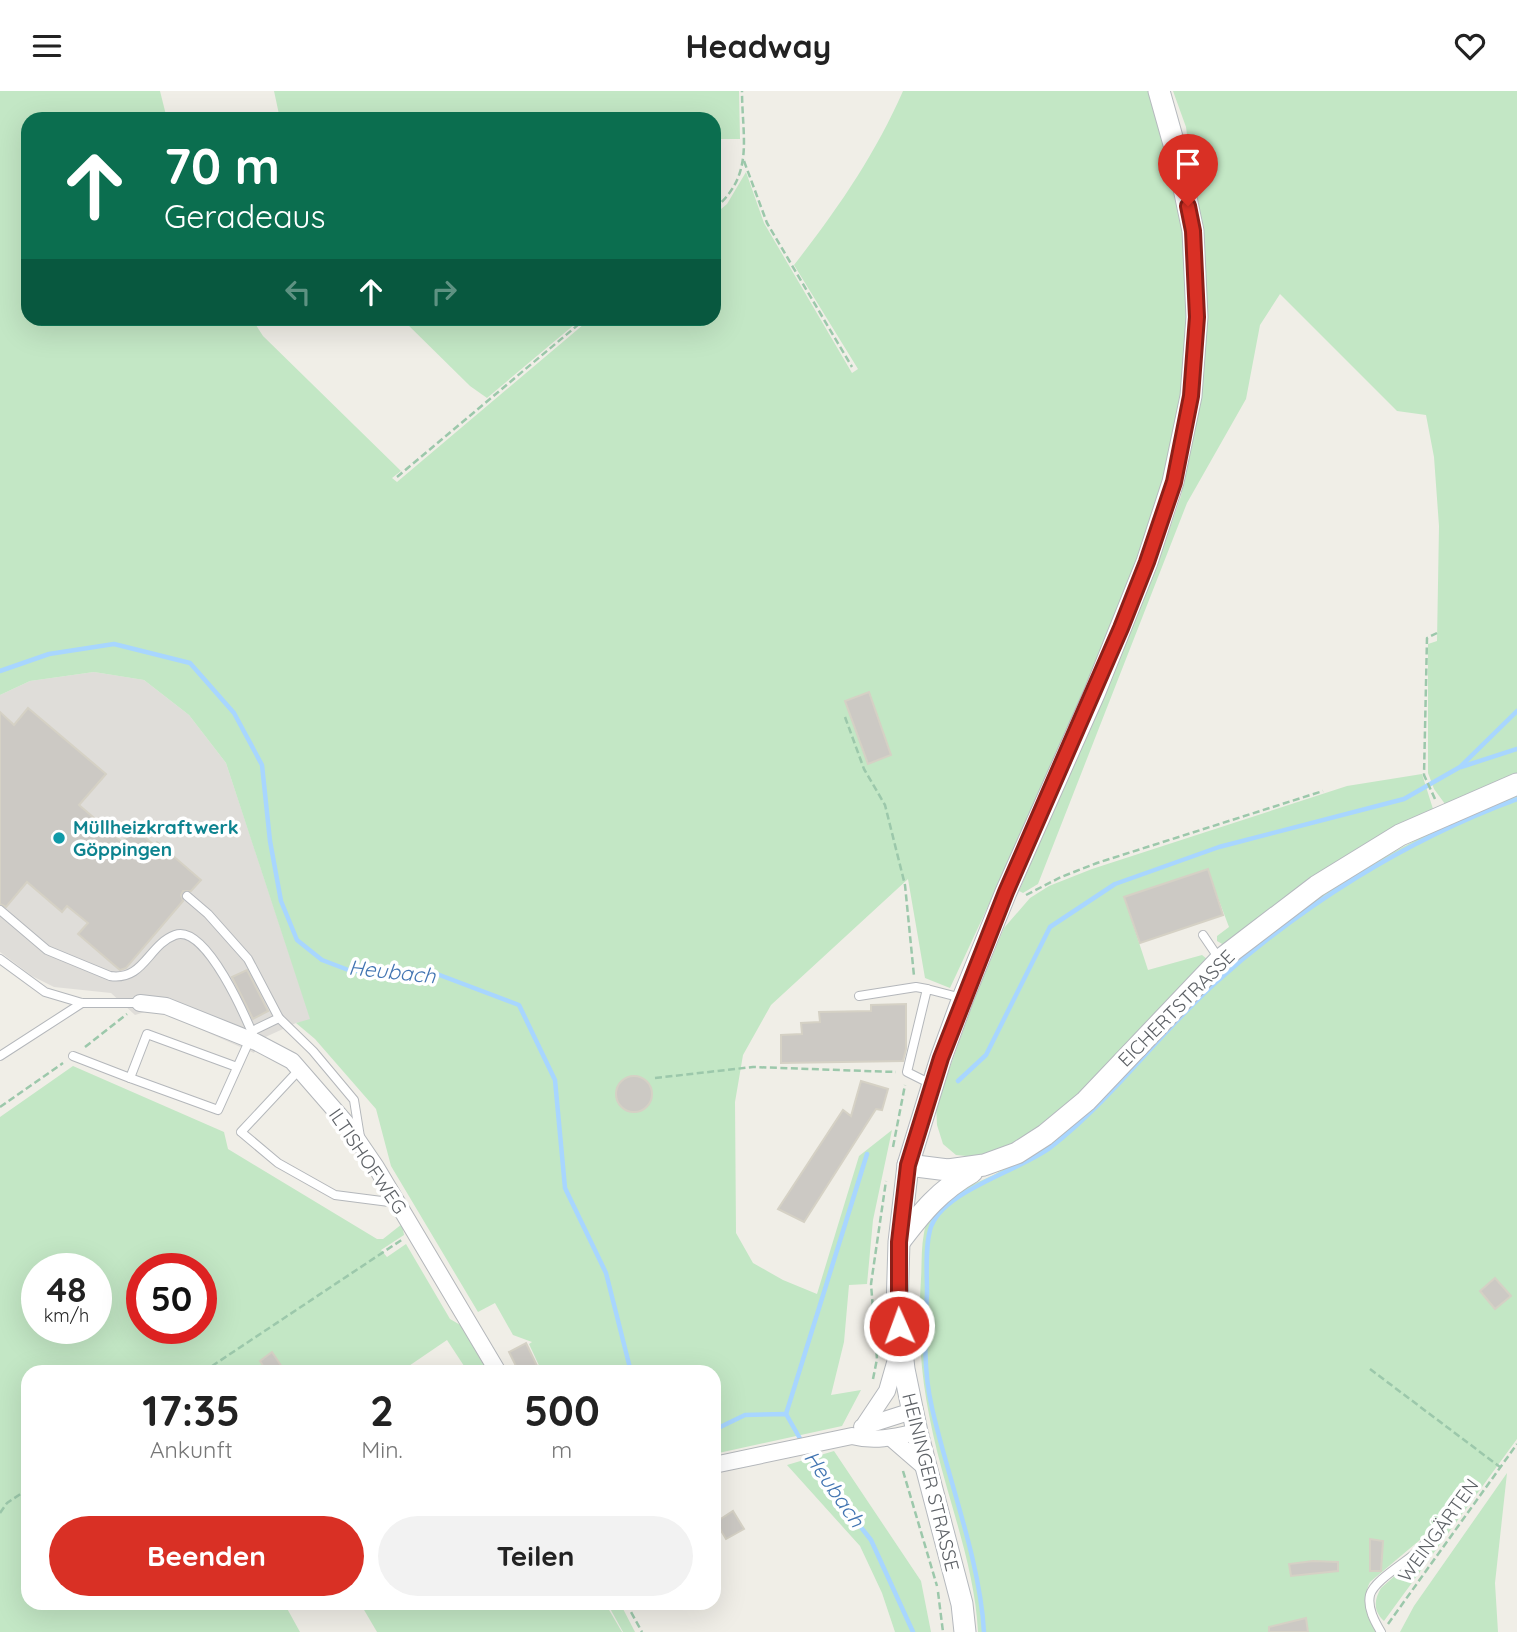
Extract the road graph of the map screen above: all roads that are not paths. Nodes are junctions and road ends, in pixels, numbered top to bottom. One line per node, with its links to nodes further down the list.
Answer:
1 (1159, 91): 10 (main road, HEININGER STRASSE)
2 (1517, 784): 7 (main road, EICHERTSTRASSE)
3 (187, 896): 13 (lane)
4 (0, 910): 14 (lane)
5 (1203, 935): 7 (lane)
6 (0, 959): 11 (lane)
7 (1220, 960): 23 (main road, EICHERTSTRASSE)
8 (927, 989): 9 (lane); 10 (lane); 20 (lane)
9 (859, 996)
10 (963, 998): 20 (main road, HEININGER STRASSE)
11 (82, 1003): 12 (lane); 15 (lane)
12 (140, 1003): 14 (street, ILTISHOFWEG)
13 (279, 1018): 14 (lane); 21 (lane)
14 (252, 1037): 17 (lane); 18 (street, ILTISHOFWEG)
15 (0, 1056)
16 (73, 1056): 19 (lane)
17 (237, 1067): 19 (lane); 19 (lane)
18 (299, 1070): 21 (street, ILTISHOFWEG); 24 (lane)
19 (130, 1078)
20 (933, 1085): 22 (main road, HEININGER STRASSE)
21 (362, 1147): 24 (street, ILTISHOFWEG)
22 (908, 1165): 23 (main road, EICHERTSTRASSE); 25 (main road, HEININGER STRASSE)
23 (984, 1165): 25 (main road)
24 (397, 1203): 27 (street, ILTISHOFWEG)
25 (899, 1242): 26 (main road, HEININGER STRASSE)
26 (901, 1344): 28 (main road, HEININGER STRASSE); 29 (street)
27 (495, 1365)
28 (912, 1411): 29 (street); 30 (main road, HEININGER STRASSE)
29 (865, 1424): 31 (street)
30 (917, 1432): 32 (street); 34 (main road, HEININGER STRASSE)
31 (847, 1437): 32 (street); 33 (street)
32 (891, 1438): 34 (street)
33 (721, 1464)
34 (928, 1470): 36 (main road, HEININGER STRASSE)
35 (1452, 1505): 37 (lane)
36 (965, 1632)
37 (1382, 1632)

